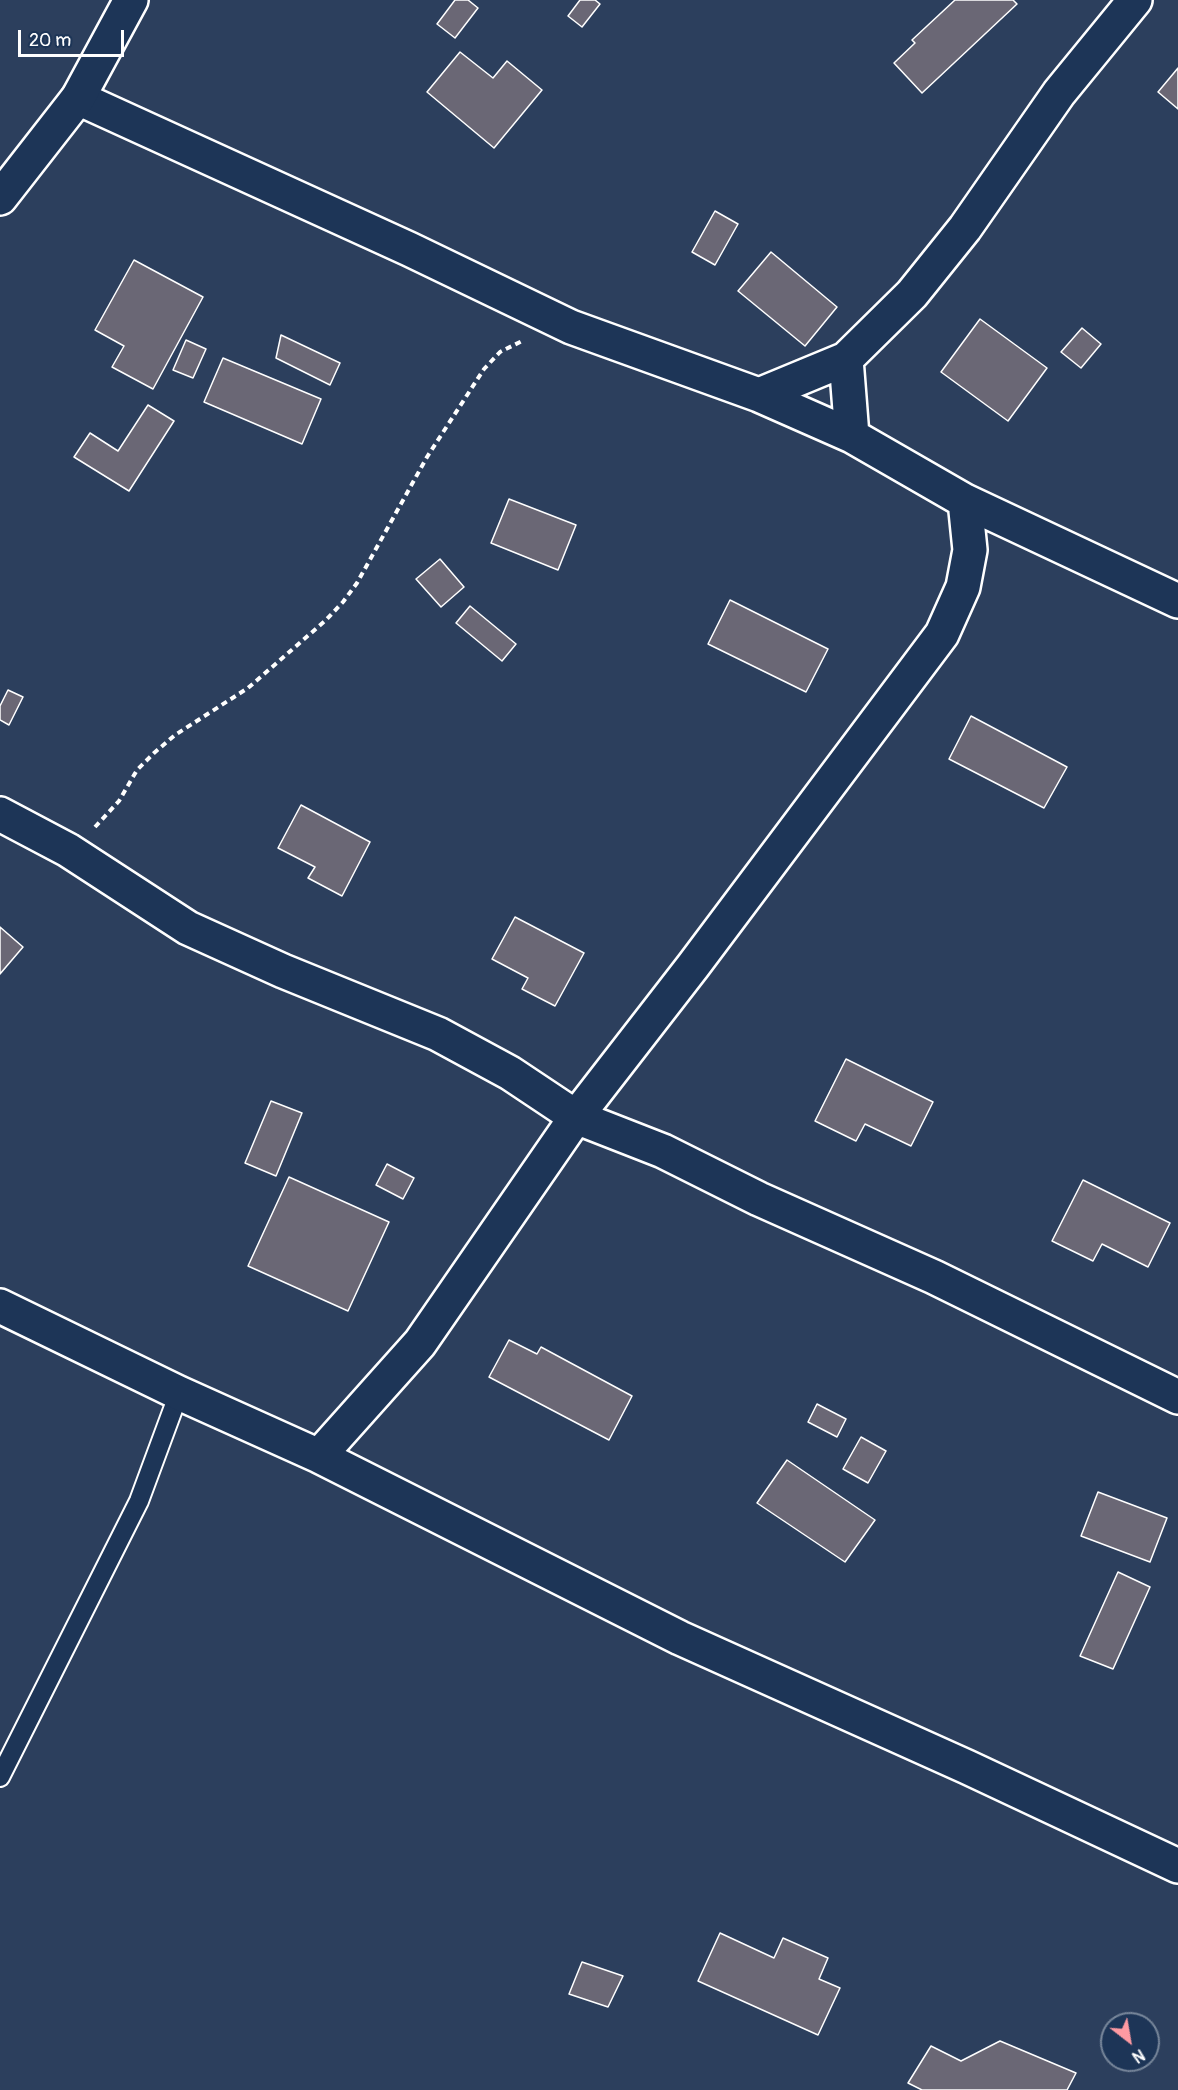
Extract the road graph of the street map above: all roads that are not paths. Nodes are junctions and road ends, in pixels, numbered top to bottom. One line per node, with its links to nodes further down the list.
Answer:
1 (131, 0): 3 (street)
2 (1135, 0): 5 (street)
3 (78, 98): 4 (street); 6 (street)
4 (0, 198)
5 (846, 359): 6 (street); 7 (street)
6 (759, 395): 7 (street)
7 (852, 436): 8 (street)
8 (965, 501): 9 (street); 11 (street)
9 (1178, 601)
10 (0, 814): 11 (street)
11 (576, 1117): 14 (street); 15 (street)
12 (0, 1306): 13 (street)
13 (179, 1393): 15 (street); 16 (lane)
14 (1178, 1397)
15 (319, 1456): 17 (street)
16 (0, 1777)
17 (1178, 1866)

